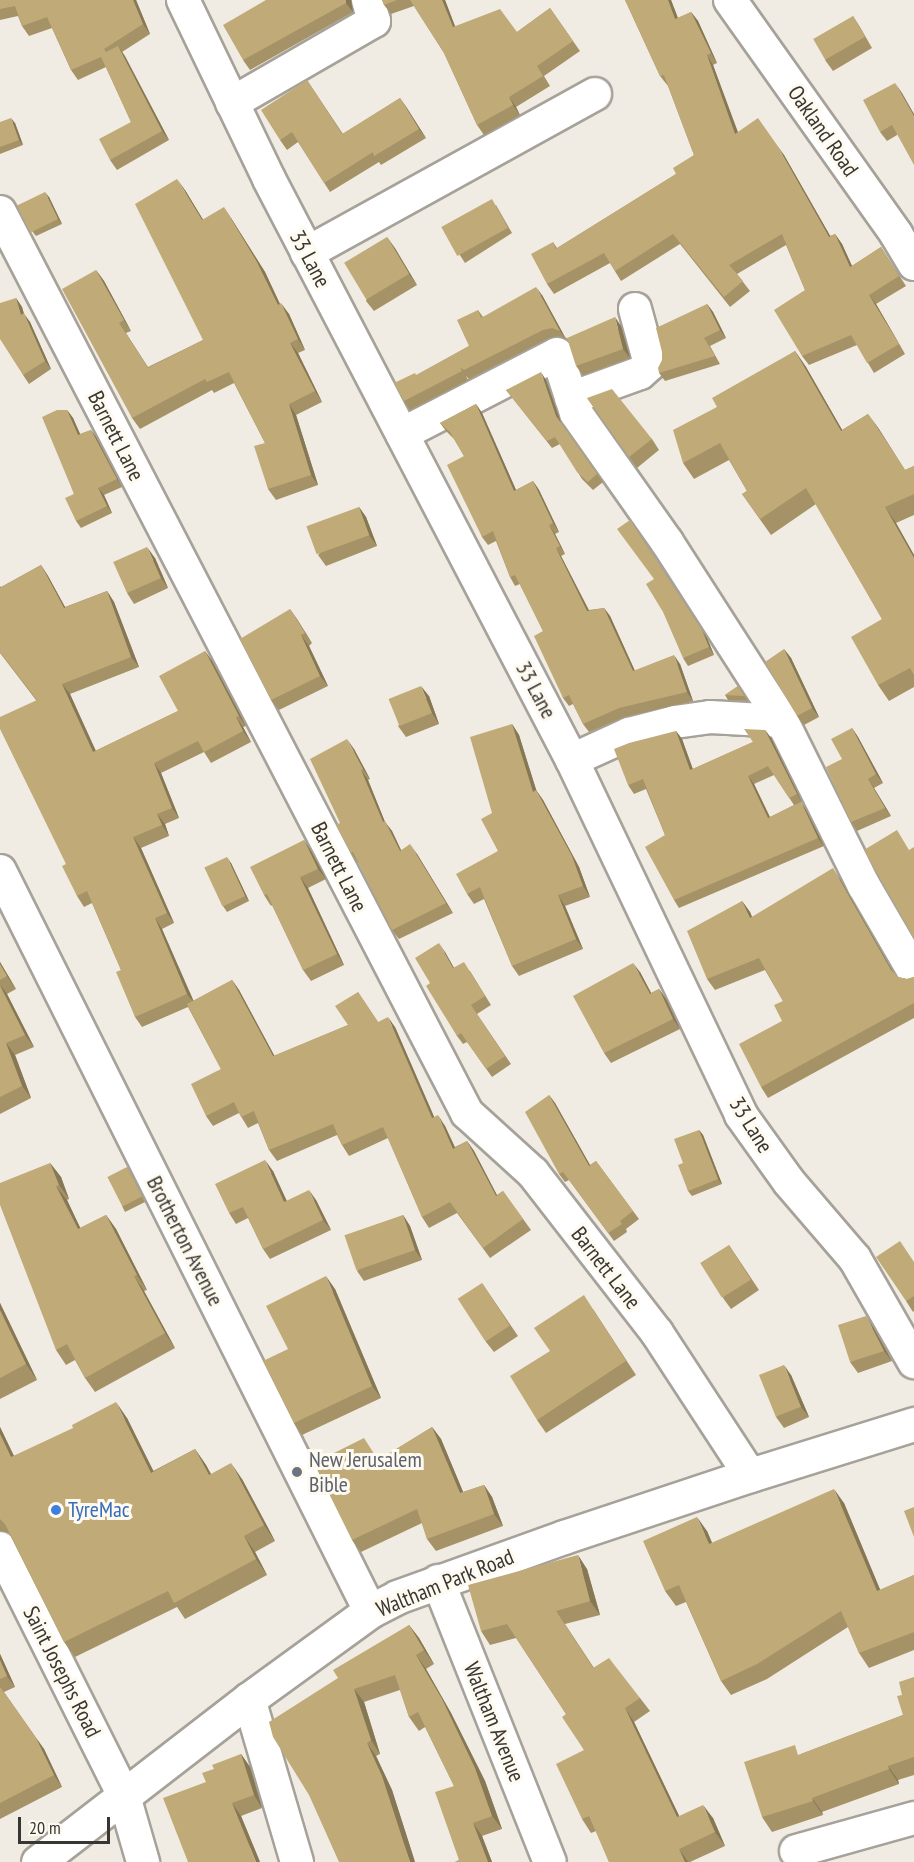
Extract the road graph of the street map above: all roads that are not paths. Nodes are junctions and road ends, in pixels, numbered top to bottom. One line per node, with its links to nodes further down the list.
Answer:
1 (183, 0): 5 (street, 33 Lane)
2 (368, 0): 5 (street)
3 (730, 0): 8 (street, Oakland Road)
4 (595, 94): 7 (street)
5 (232, 104): 7 (street, 33 Lane)
6 (0, 212): 18 (street, Barnett Lane)
7 (307, 253): 11 (street, 33 Lane)
8 (914, 264)
9 (635, 309): 10 (street)
10 (571, 398): 11 (street); 12 (street)
11 (402, 434): 13 (street, 33 Lane)
12 (782, 721): 13 (street); 15 (street)
13 (572, 760): 16 (street, 33 Lane)
14 (0, 870): 21 (street, Brotherton Avenue)
15 (914, 972)
16 (914, 1362)
17 (914, 1424): 18 (main road, Waltham Park Road)
18 (750, 1474): 20 (main road, Waltham Park Road)
19 (0, 1548): 23 (street, Saint Josephs Road)
20 (438, 1581): 21 (main road, Waltham Park Road); 29 (street, Waltham Avenue)
21 (370, 1611): 22 (main road, Waltham Park Road)
22 (249, 1699): 23 (main road, Waltham Park Road); 28 (street)
23 (124, 1796): 26 (main road, Waltham Park Road); 27 (street, Saint Josephs Road)
24 (914, 1818): 25 (street)
25 (796, 1851)
26 (38, 1862)
27 (143, 1862)
28 (297, 1862)
29 (550, 1862)

